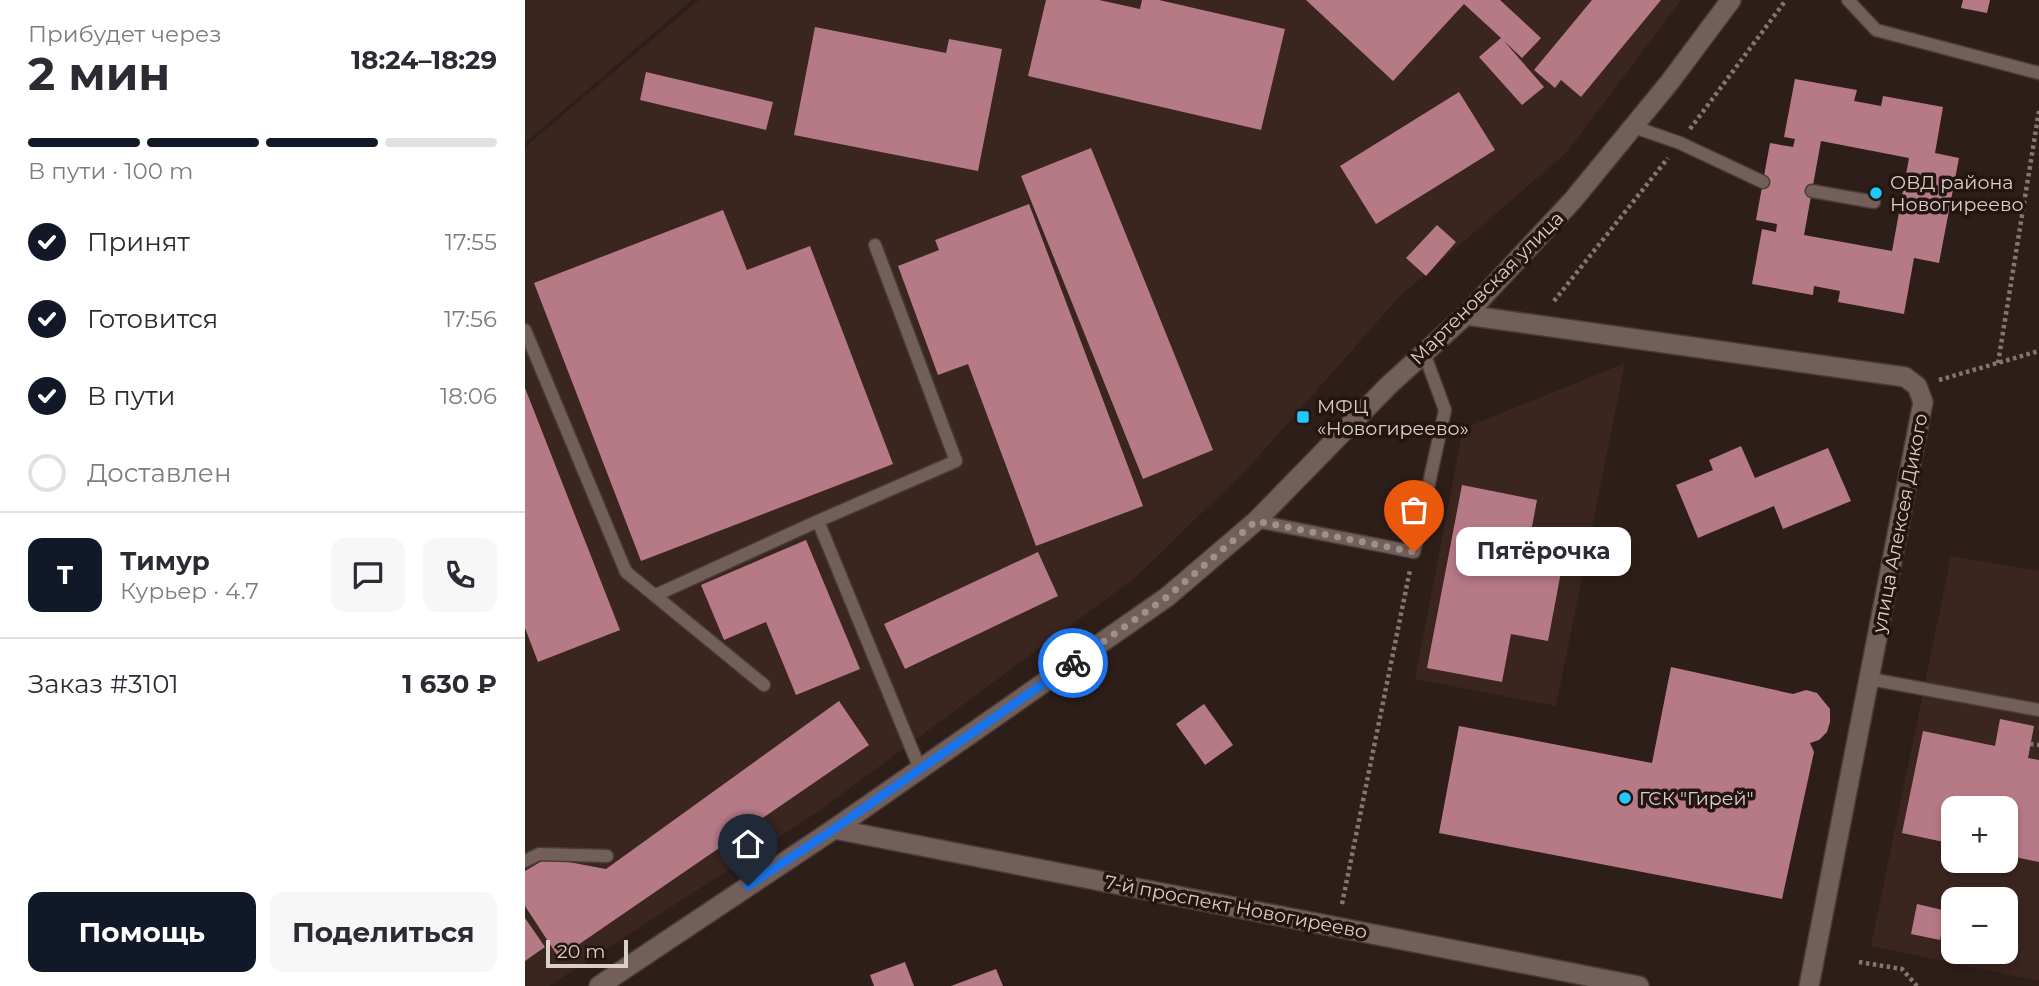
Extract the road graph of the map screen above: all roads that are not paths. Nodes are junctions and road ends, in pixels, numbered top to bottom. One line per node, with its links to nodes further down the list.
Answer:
1 (1731, 0): 4 (street, Мартеновская улица)
2 (1848, 0): 3 (lane)
3 (2039, 73)
4 (1633, 127): 5 (lane); 9 (street, Мартеновская улица)
5 (1763, 181)
6 (1812, 191): 7 (lane)
7 (1874, 202)
8 (875, 246): 12 (lane)
9 (1466, 315): 11 (street, Мартеновская улица); 15 (street, улица Алексея Дикого)
10 (525, 330): 14 (lane)
11 (1424, 354): 13 (street, Мартеновская улица); 13 (lane)
12 (818, 521): 14 (lane); 18 (lane)
13 (1256, 521): 18 (street, Мартеновская улица)
14 (656, 595): 16 (lane)
15 (1870, 679): 17 (lane); 24 (street, улица Алексея Дикого)
16 (764, 685)
17 (2039, 710)
18 (920, 769): 19 (street, Мартеновская улица)
19 (834, 829): 22 (street, Мартеновская улица); 23 (street, 7-й проспект Новогиреево)
20 (607, 856): 21 (lane)
21 (525, 861)
22 (599, 986)
23 (1639, 986)
24 (1809, 986)

